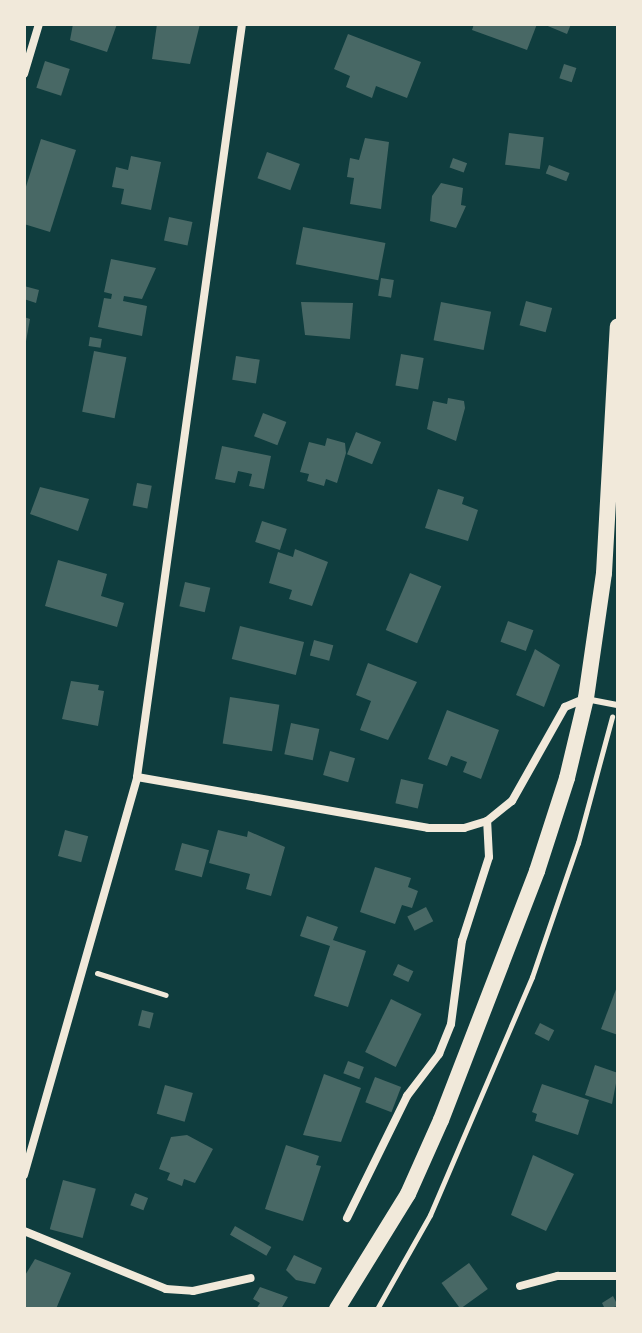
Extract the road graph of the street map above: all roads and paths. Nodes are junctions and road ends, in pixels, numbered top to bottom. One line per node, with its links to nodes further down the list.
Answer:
1 (39, 24): 3 (street)
2 (242, 24): 7 (street)
3 (24, 74)
4 (618, 326): 5 (main road)
5 (586, 698): 6 (lane); 8 (street); 17 (main road)
6 (616, 705): 18 (path)
7 (137, 777): 8 (street); 9 (street)
8 (487, 821): 12 (street)
9 (85, 969): 10 (path); 11 (street)
10 (166, 995)
11 (24, 1175)
12 (347, 1218)
13 (24, 1231): 15 (street)
14 (618, 1276): 16 (street)
15 (251, 1278)
16 (520, 1286)
17 (337, 1309)
18 (377, 1309)

